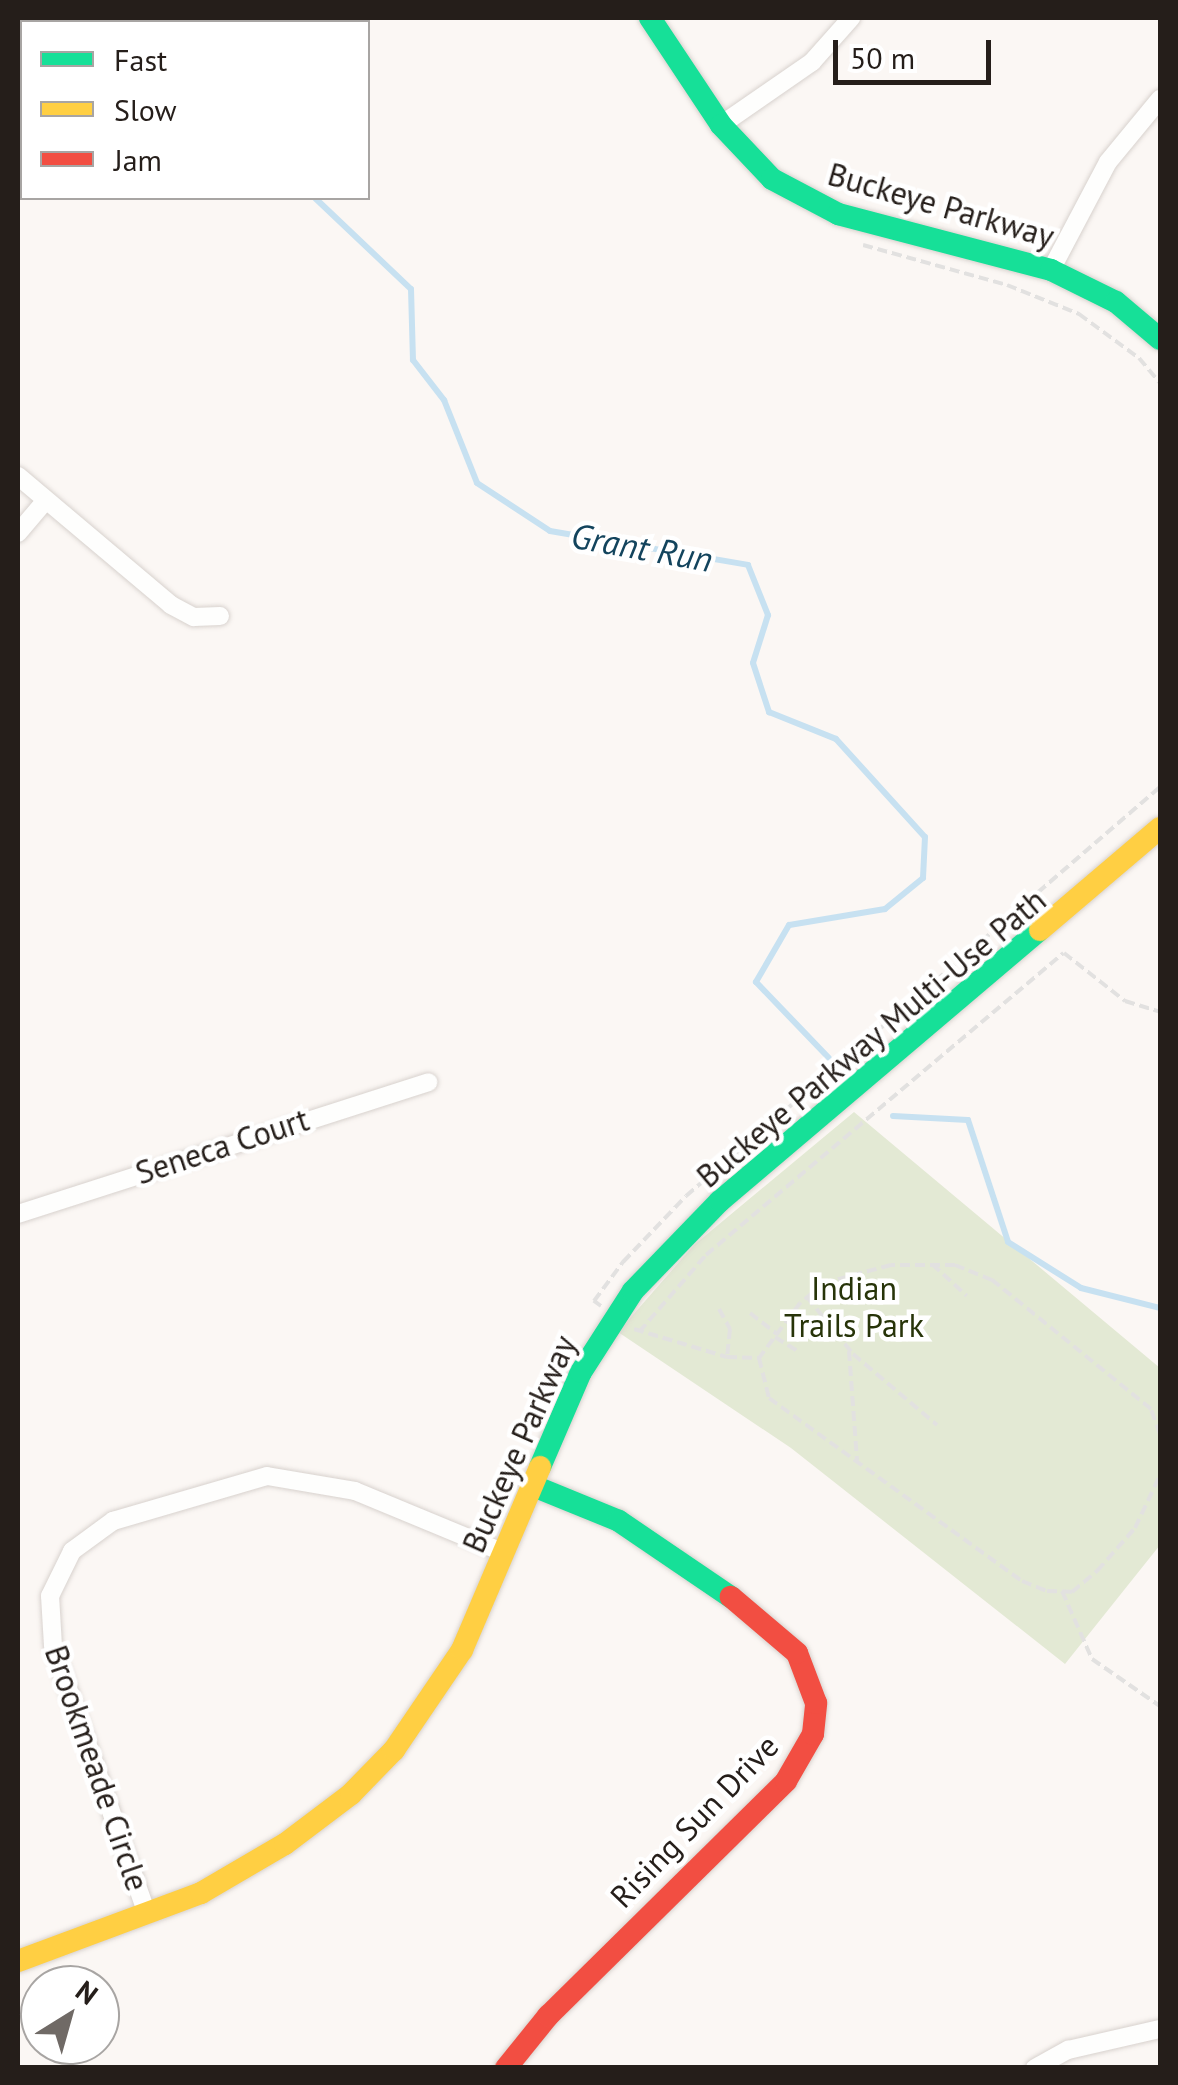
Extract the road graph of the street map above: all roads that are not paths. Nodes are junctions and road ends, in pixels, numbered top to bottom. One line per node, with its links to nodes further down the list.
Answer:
1 (650, 18): 4 (street, Buckeye Parkway)
2 (852, 18): 4 (street)
3 (1160, 99): 5 (street)
4 (721, 125): 5 (street, Buckeye Parkway)
5 (1051, 270): 6 (street, Buckeye Parkway)
6 (1160, 339)
7 (18, 476): 8 (street)
8 (46, 500): 9 (street); 10 (street)
9 (18, 533)
10 (220, 616)
11 (1160, 828): 14 (street, Buckeye Parkway)
12 (428, 1082): 13 (street, Seneca Court)
13 (18, 1214)
14 (532, 1486): 15 (street, Buckeye Parkway); 19 (street, Rising Sun Drive)
15 (505, 1552): 16 (street, Buckeye Parkway); 16 (street, Brookmeade Circle)
16 (148, 1914): 17 (street, Buckeye Parkway)
17 (18, 1961)
18 (1160, 2029): 20 (street)
19 (506, 2068)
20 (1034, 2068)

